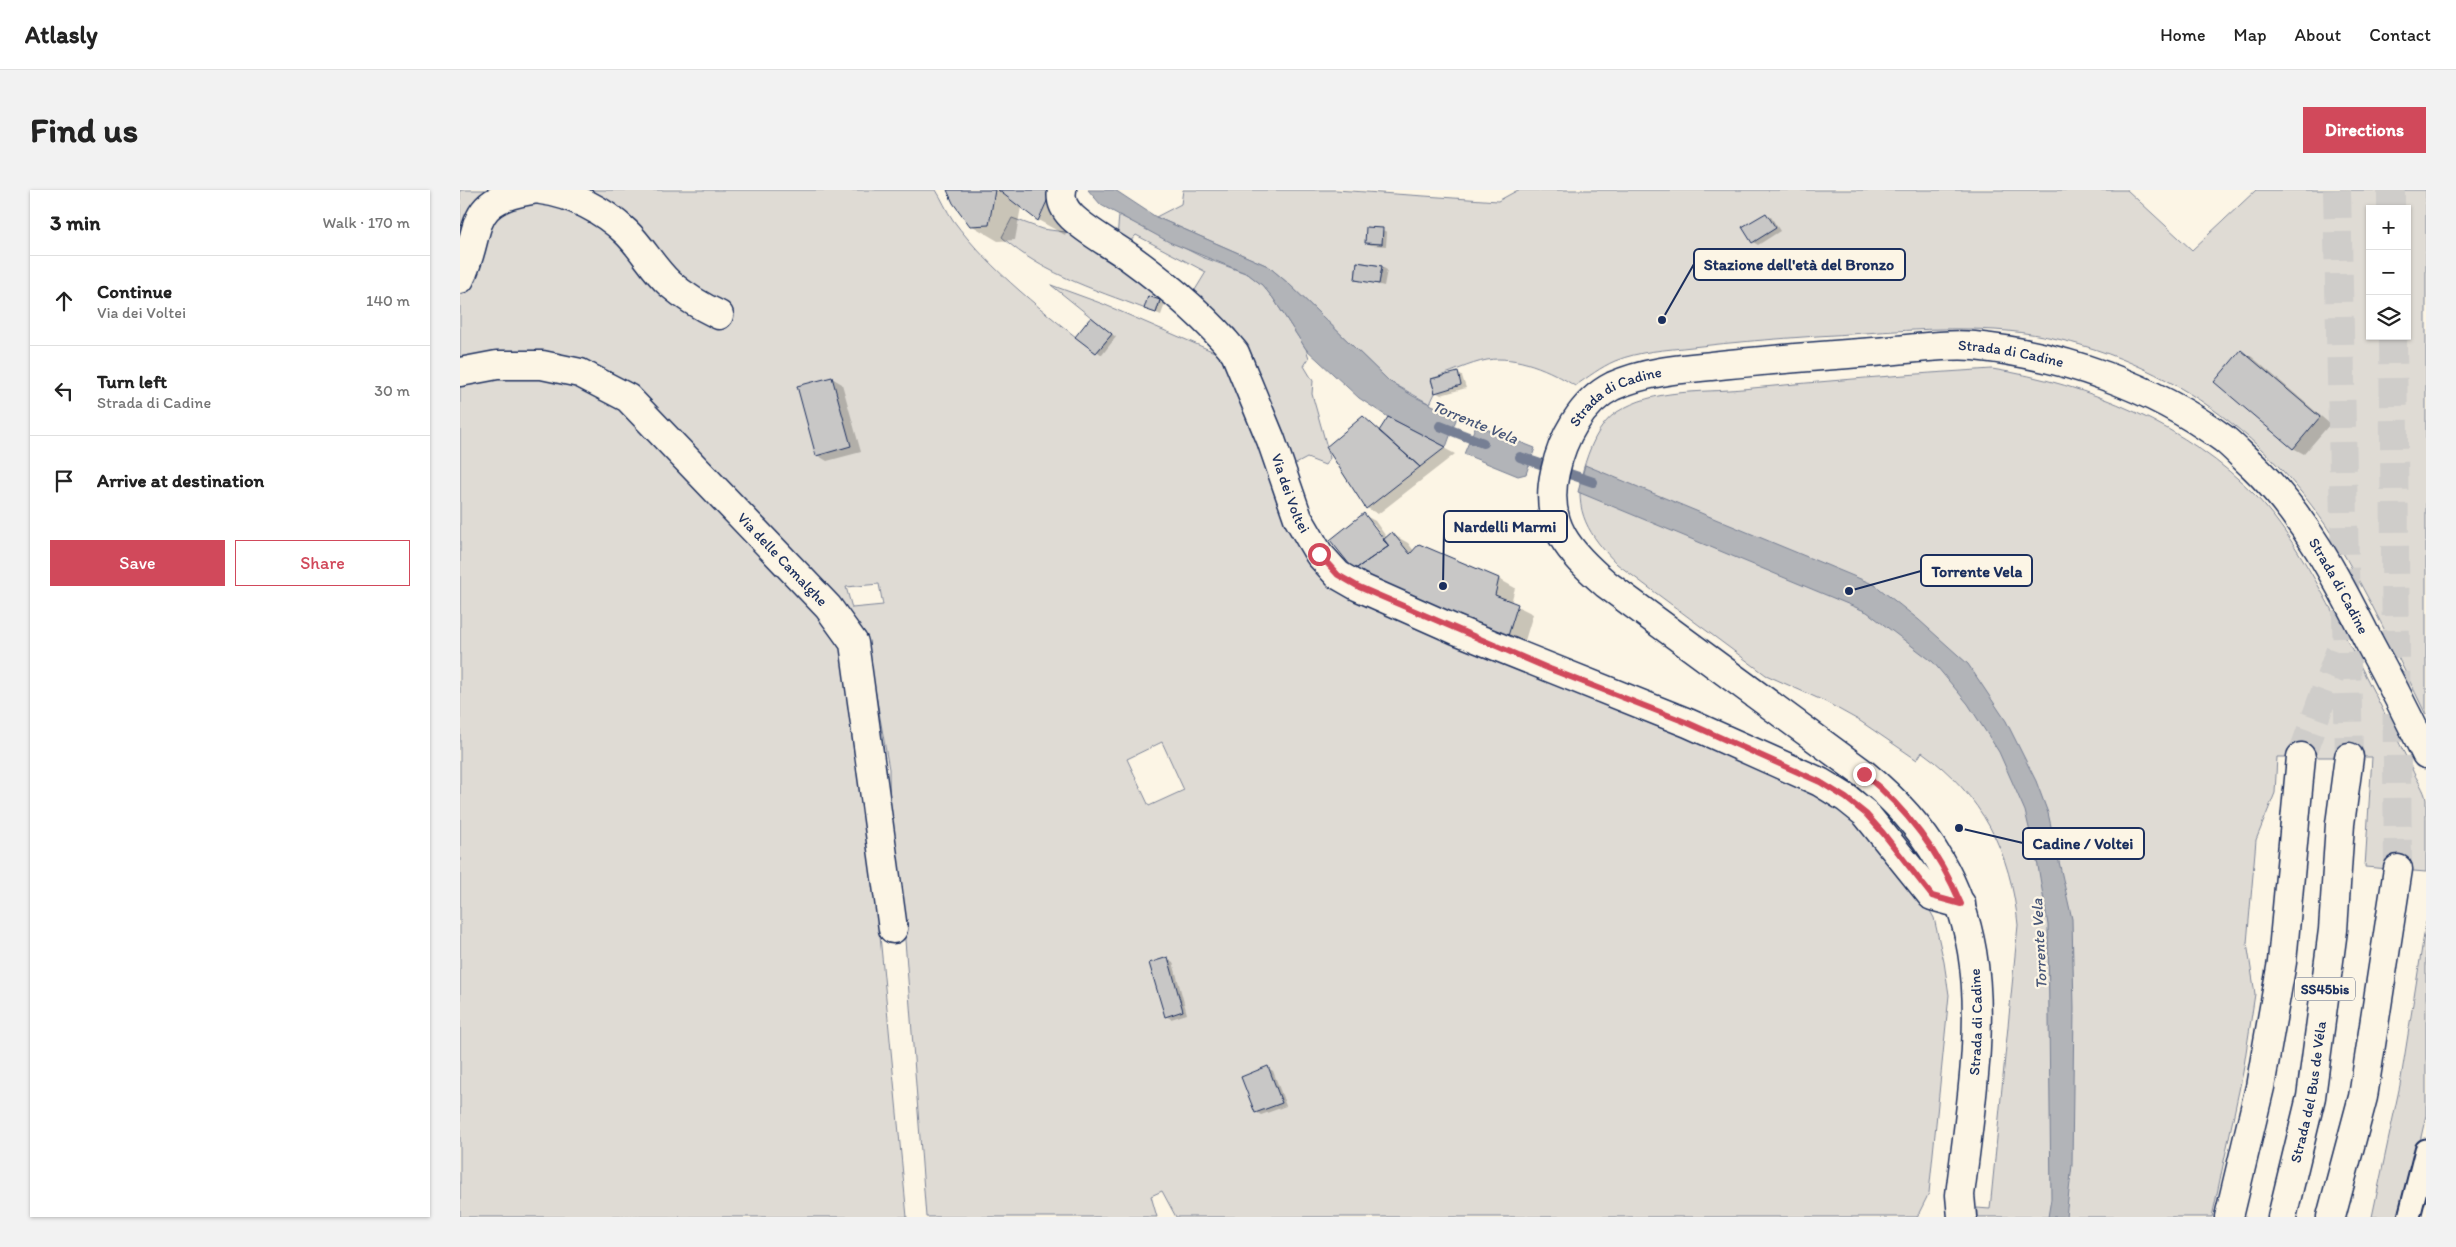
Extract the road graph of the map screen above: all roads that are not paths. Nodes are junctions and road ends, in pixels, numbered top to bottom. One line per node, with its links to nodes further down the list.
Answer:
1 (532, 190): 4 (main road)
2 (541, 190): 5 (main road)
3 (1062, 190): 11 (main road, Via dei Voltei)
4 (460, 279)
5 (719, 315)
6 (460, 372): 12 (main road, Via delle Camalghe)
7 (2426, 754): 11 (main road, Strada di Cadine)
8 (2301, 757): 16 (main road)
9 (2349, 757): 17 (main road, Strada del Bus de Véla / SS45bis)
10 (2398, 870): 18 (main road, SS45bis)
11 (1961, 904): 14 (main road, Strada di Cadine)
12 (893, 929)
13 (2426, 1150): 19 (lane)
14 (1961, 1206): 15 (main road, Strada di Cadine)
15 (1943, 1217)
16 (2229, 1217)
17 (2282, 1217)
18 (2331, 1217)
19 (2409, 1217)

